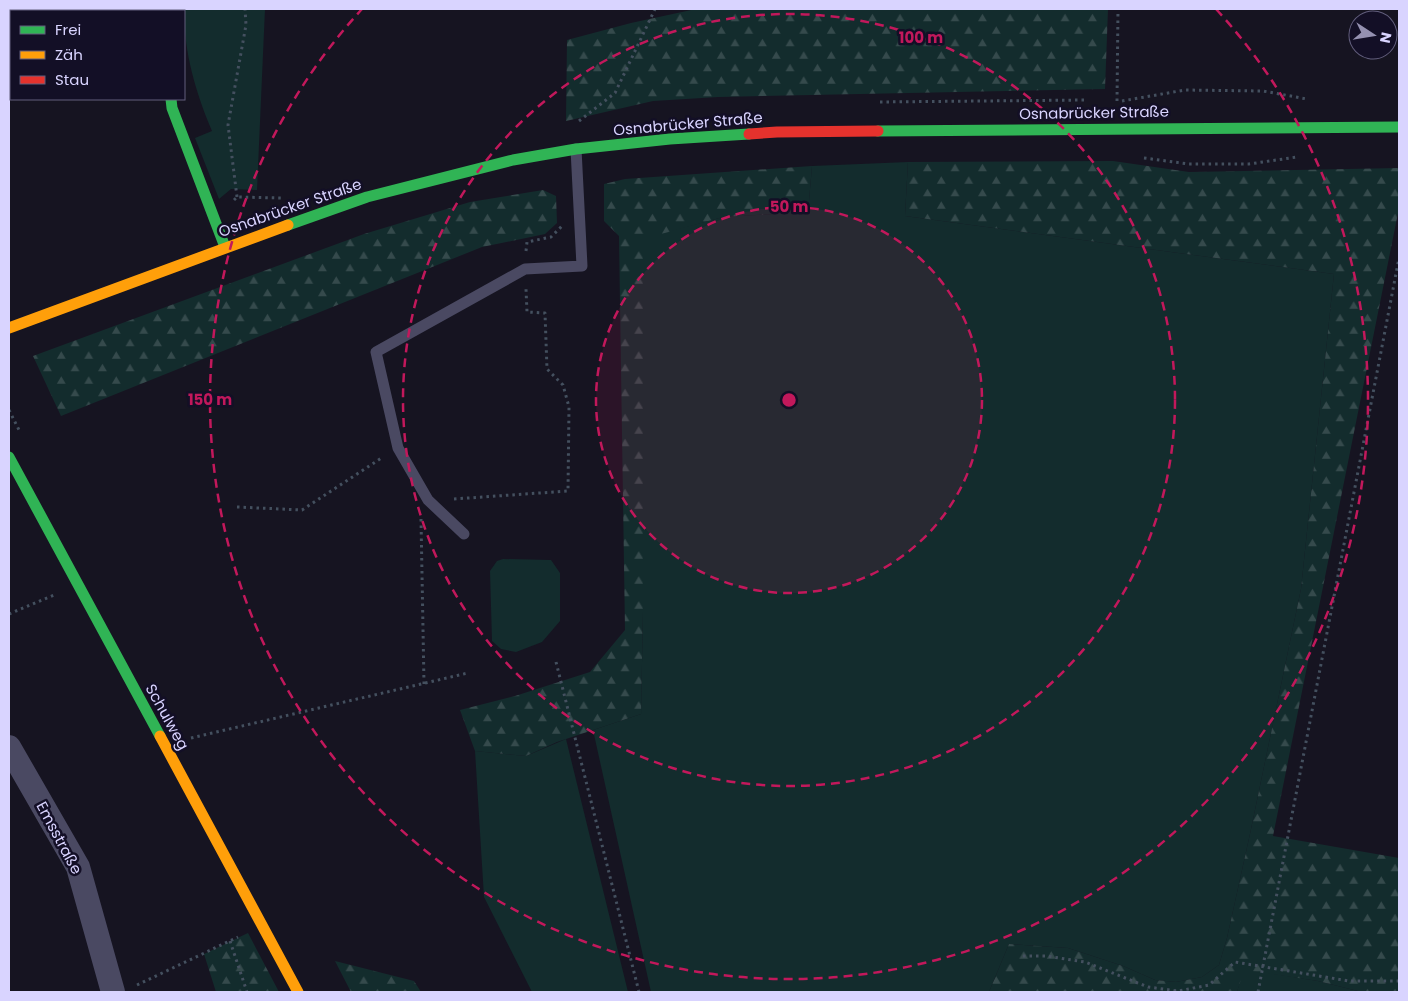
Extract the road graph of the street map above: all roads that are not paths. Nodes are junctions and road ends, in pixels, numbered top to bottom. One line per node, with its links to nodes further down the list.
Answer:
1 (170, 100): 4 (street)
2 (1399, 127): 3 (street, Osnabrücker Straße)
3 (576, 149): 4 (street, Osnabrücker Straße); 7 (lane)
4 (225, 247): 5 (street, Osnabrücker Straße)
5 (9, 328)
6 (9, 456): 10 (street, Schulweg)
7 (464, 534)
8 (9, 747): 9 (street, Emsstraße)
9 (122, 990)
10 (298, 992)

